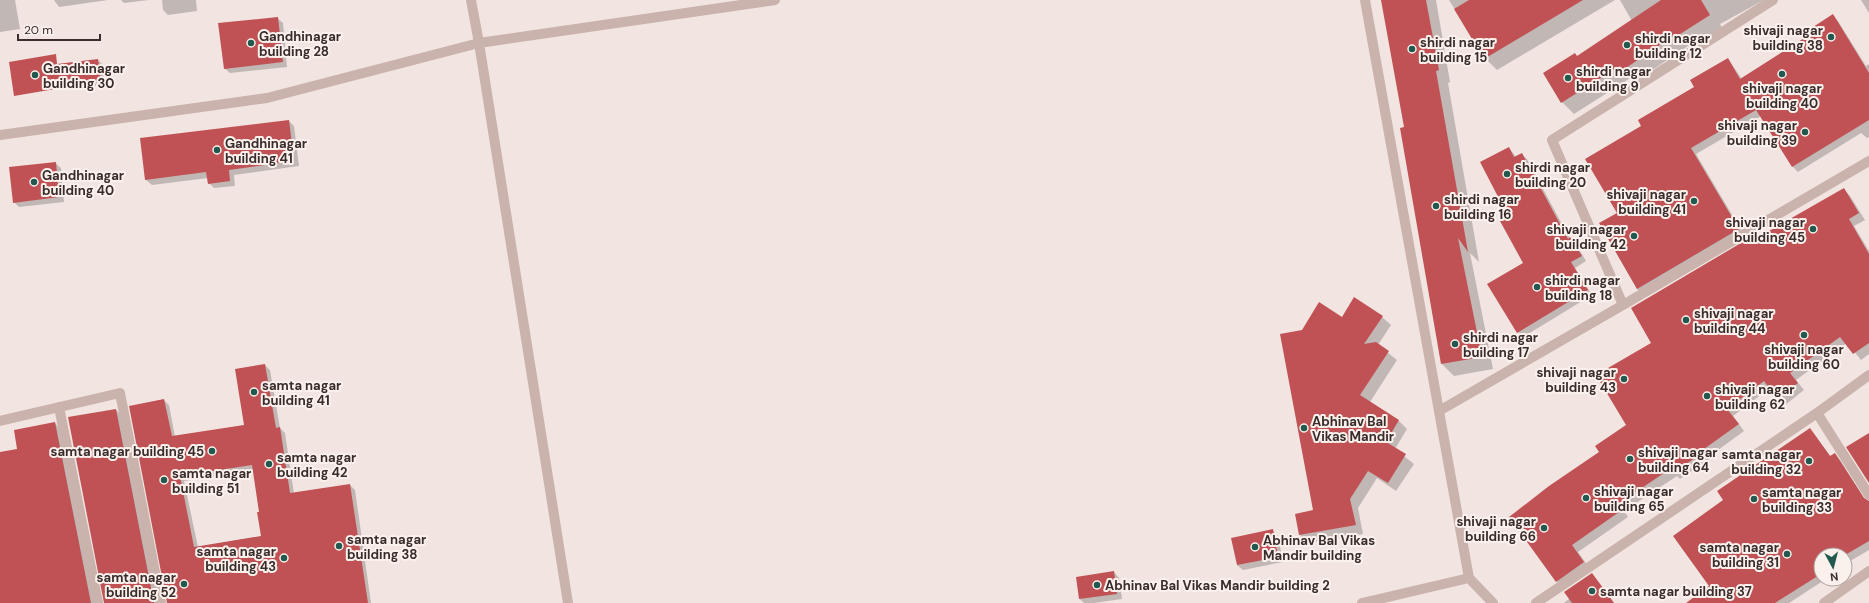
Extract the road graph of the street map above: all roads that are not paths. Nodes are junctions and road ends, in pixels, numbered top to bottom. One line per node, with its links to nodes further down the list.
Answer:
1 (471, 0): 5 (street)
2 (775, 0): 5 (street)
3 (1365, 0): 11 (street)
4 (1773, 0): 8 (street)
5 (479, 43): 6 (street); 19 (street)
6 (0, 135)
7 (1869, 161): 8 (street)
8 (1623, 304): 11 (street)
9 (1869, 375): 12 (street)
10 (59, 407): 13 (street); 17 (street); 18 (street)
11 (1439, 411): 16 (street)
12 (1817, 413): 14 (street); 22 (street)
13 (0, 421)
14 (1869, 495)
15 (1869, 571): 23 (street)
16 (1469, 578): 20 (street); 21 (street)
17 (98, 603)
18 (161, 603)
19 (568, 603)
20 (1362, 603)
21 (1493, 603)
22 (1536, 603)
23 (1824, 603)

